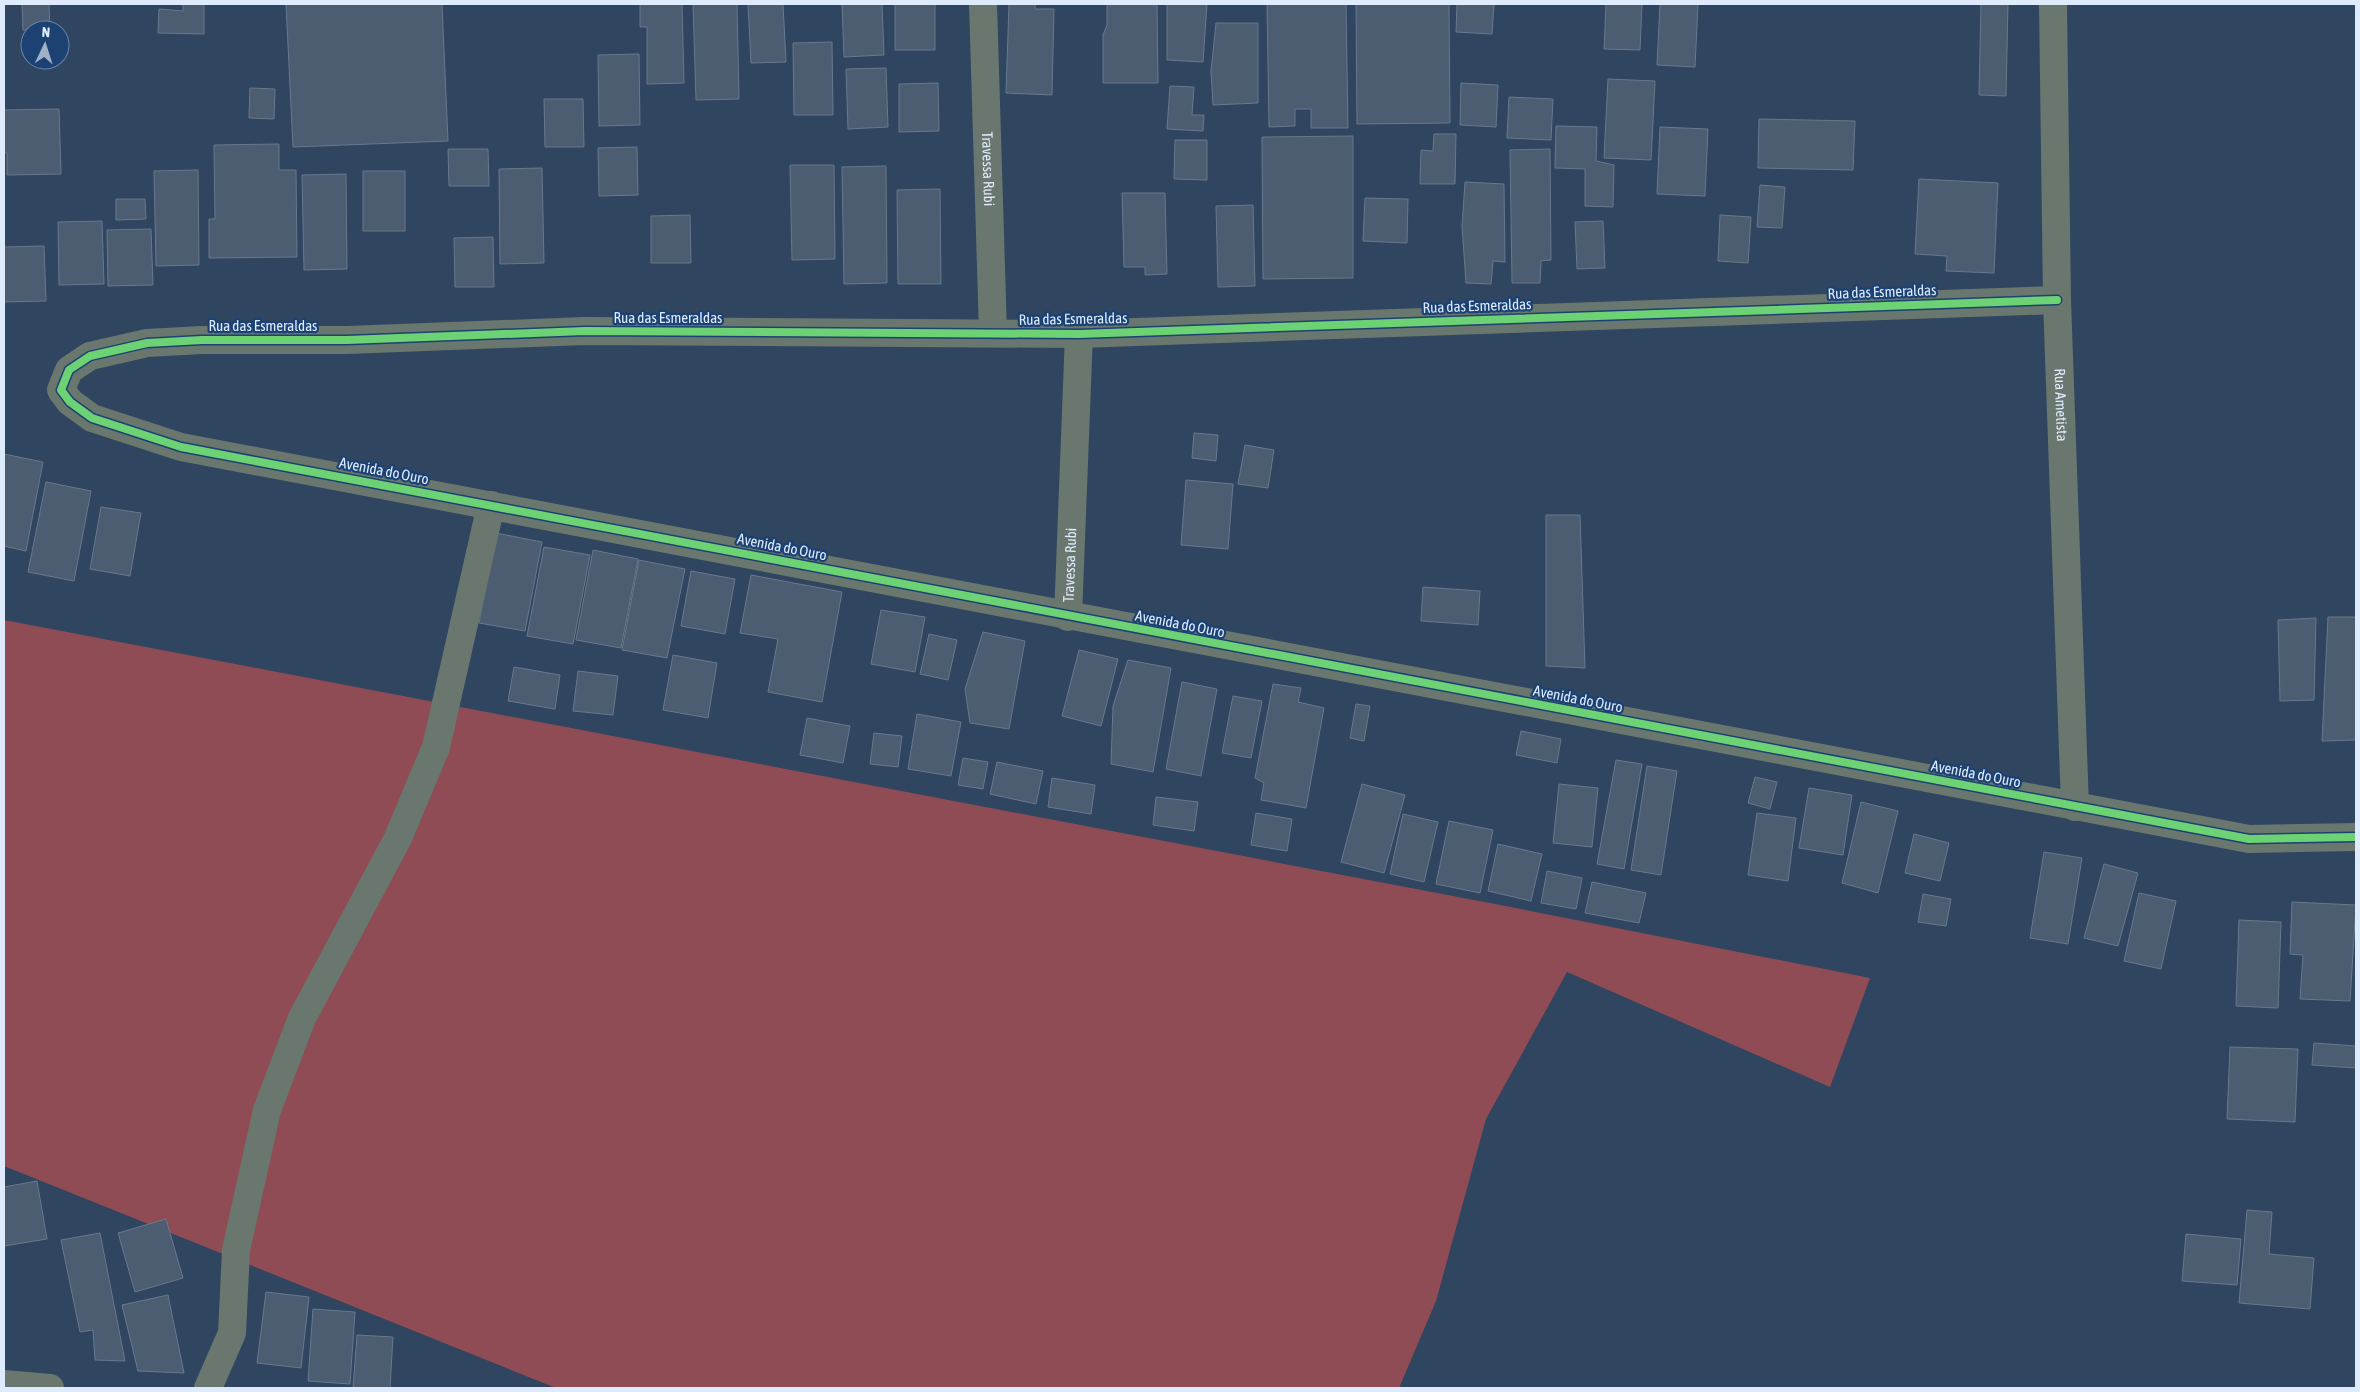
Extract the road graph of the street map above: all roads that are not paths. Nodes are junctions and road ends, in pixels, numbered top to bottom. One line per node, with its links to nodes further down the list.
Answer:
1 (983, 4): 4 (street, Travessa Rubi)
2 (2053, 4): 3 (street, Rua Ametista)
3 (2057, 300): 5 (street, Rua das Esmeraldas); 9 (street, Rua Ametista)
4 (993, 333): 5 (street, Rua das Esmeraldas); 6 (street, Rua das Esmeraldas)
5 (1079, 334): 8 (street, Travessa Rubi)
6 (90, 356): 7 (street, Avenida do Ouro)
7 (491, 505): 8 (street, Avenida do Ouro); 13 (street)
8 (1068, 617): 9 (street, Avenida do Ouro)
9 (2075, 807): 10 (street, Avenida do Ouro)
10 (2356, 837)
11 (4, 1384): 12 (street)
12 (50, 1388)
13 (208, 1388)

